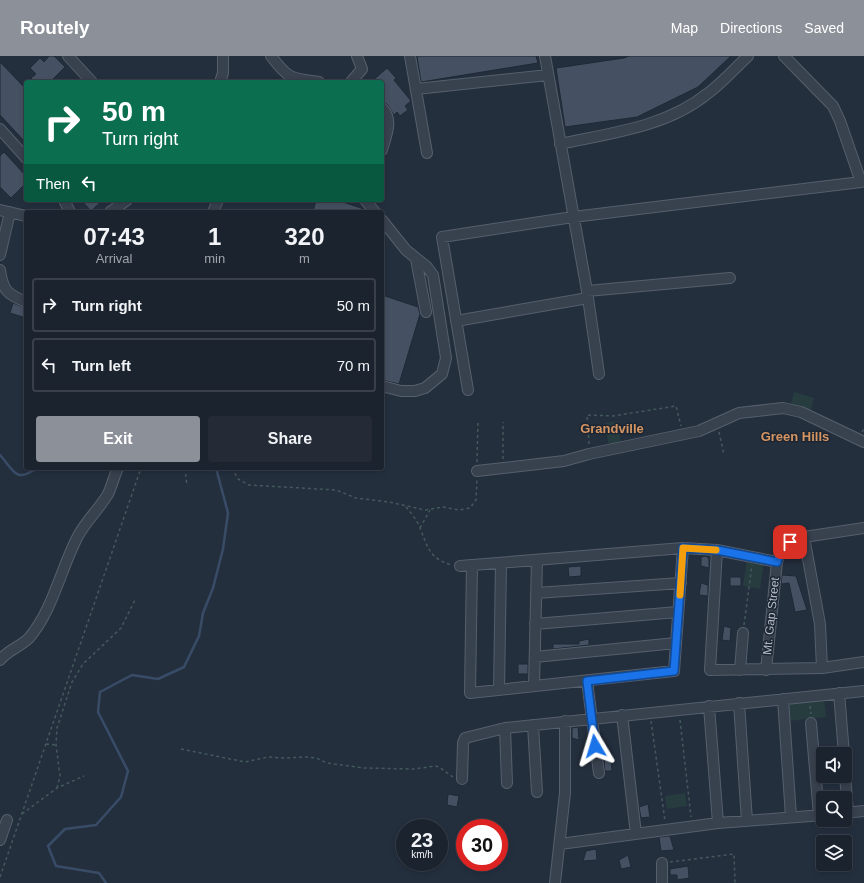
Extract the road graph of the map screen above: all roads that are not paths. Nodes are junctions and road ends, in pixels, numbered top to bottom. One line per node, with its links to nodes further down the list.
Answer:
1 (68, 56): 11 (street)
2 (224, 56): 12 (street)
3 (271, 56): 13 (street)
4 (357, 56): 14 (street)
5 (410, 56): 15 (street)
6 (545, 56): 7 (street); 10 (street)
7 (548, 56)
8 (748, 56): 19 (street)
9 (784, 56): 26 (street)
10 (548, 75): 15 (street); 19 (street)
11 (90, 80)
12 (221, 80)
13 (306, 80)
14 (353, 80)
15 (416, 89): 20 (street)
16 (384, 110): 18 (street)
17 (2, 136): 21 (street)
18 (384, 142)
19 (560, 144): 26 (street)
20 (428, 153)
21 (24, 156)
22 (124, 202): 23 (street)
23 (113, 210)
24 (5, 211): 25 (street); 28 (street)
25 (24, 216)
26 (574, 217): 32 (street); 35 (street)
27 (384, 222): 29 (street)
28 (0, 255)
29 (416, 259): 34 (street); 37 (street)
30 (0, 270): 33 (street)
31 (730, 278): 32 (street)
32 (587, 295): 35 (street); 36 (street)
33 (24, 301)
34 (426, 312)
35 (456, 321): 38 (street)
36 (599, 374)
37 (384, 387)
38 (468, 390)
39 (864, 442): 41 (street)
40 (117, 470): 58 (street)
41 (477, 471)
42 (864, 528): 43 (street)
43 (804, 537): 47 (street); 60 (street)
44 (683, 548): 45 (street); 46 (street); 51 (street)
45 (717, 550): 47 (street); 61 (street)
46 (537, 560): 48 (street); 52 (street)
47 (777, 562): 62 (street, Mt. Gap Street)
48 (501, 563): 49 (street); 65 (street)
49 (472, 565): 50 (street); 65 (street)
50 (460, 566)
51 (681, 583): 52 (street); 53 (street)
52 (536, 593): 54 (street)
53 (678, 612): 54 (street); 56 (street)
54 (535, 624): 57 (street)
55 (743, 633): 61 (street)
56 (676, 643): 57 (street); 63 (street)
57 (535, 657): 64 (street)
58 (0, 660)
59 (864, 662): 60 (street)
60 (822, 668): 62 (street)
61 (740, 670): 62 (street)
62 (766, 670)
63 (587, 681): 64 (street); 72 (street)
64 (534, 686): 65 (street)
65 (499, 690)
66 (864, 691): 67 (street)
67 (839, 693): 68 (street); 77 (street)
68 (783, 699): 69 (street); 86 (street)
69 (739, 703): 70 (street); 88 (street)
70 (709, 706): 71 (street); 89 (street)
71 (622, 715): 72 (street); 90 (street)
72 (592, 718): 73 (street); 78 (street)
73 (565, 721): 75 (street); 92 (street)
74 (811, 721): 81 (street)
75 (533, 725): 76 (street); 82 (street)
76 (505, 728): 79 (street); 80 (street)
77 (843, 747)
78 (598, 773)
79 (462, 779)
80 (507, 783)
81 (818, 791)
82 (537, 792)
83 (864, 811): 84 (street)
84 (852, 812)
85 (816, 815): 86 (street)
86 (791, 817): 88 (street)
87 (7, 820): 91 (street)
88 (747, 821): 89 (street)
89 (718, 823): 90 (street)
90 (636, 834): 92 (street)
91 (0, 840)
92 (560, 844): 94 (street)
93 (662, 863): 95 (street)
94 (553, 883)
95 (662, 883)

